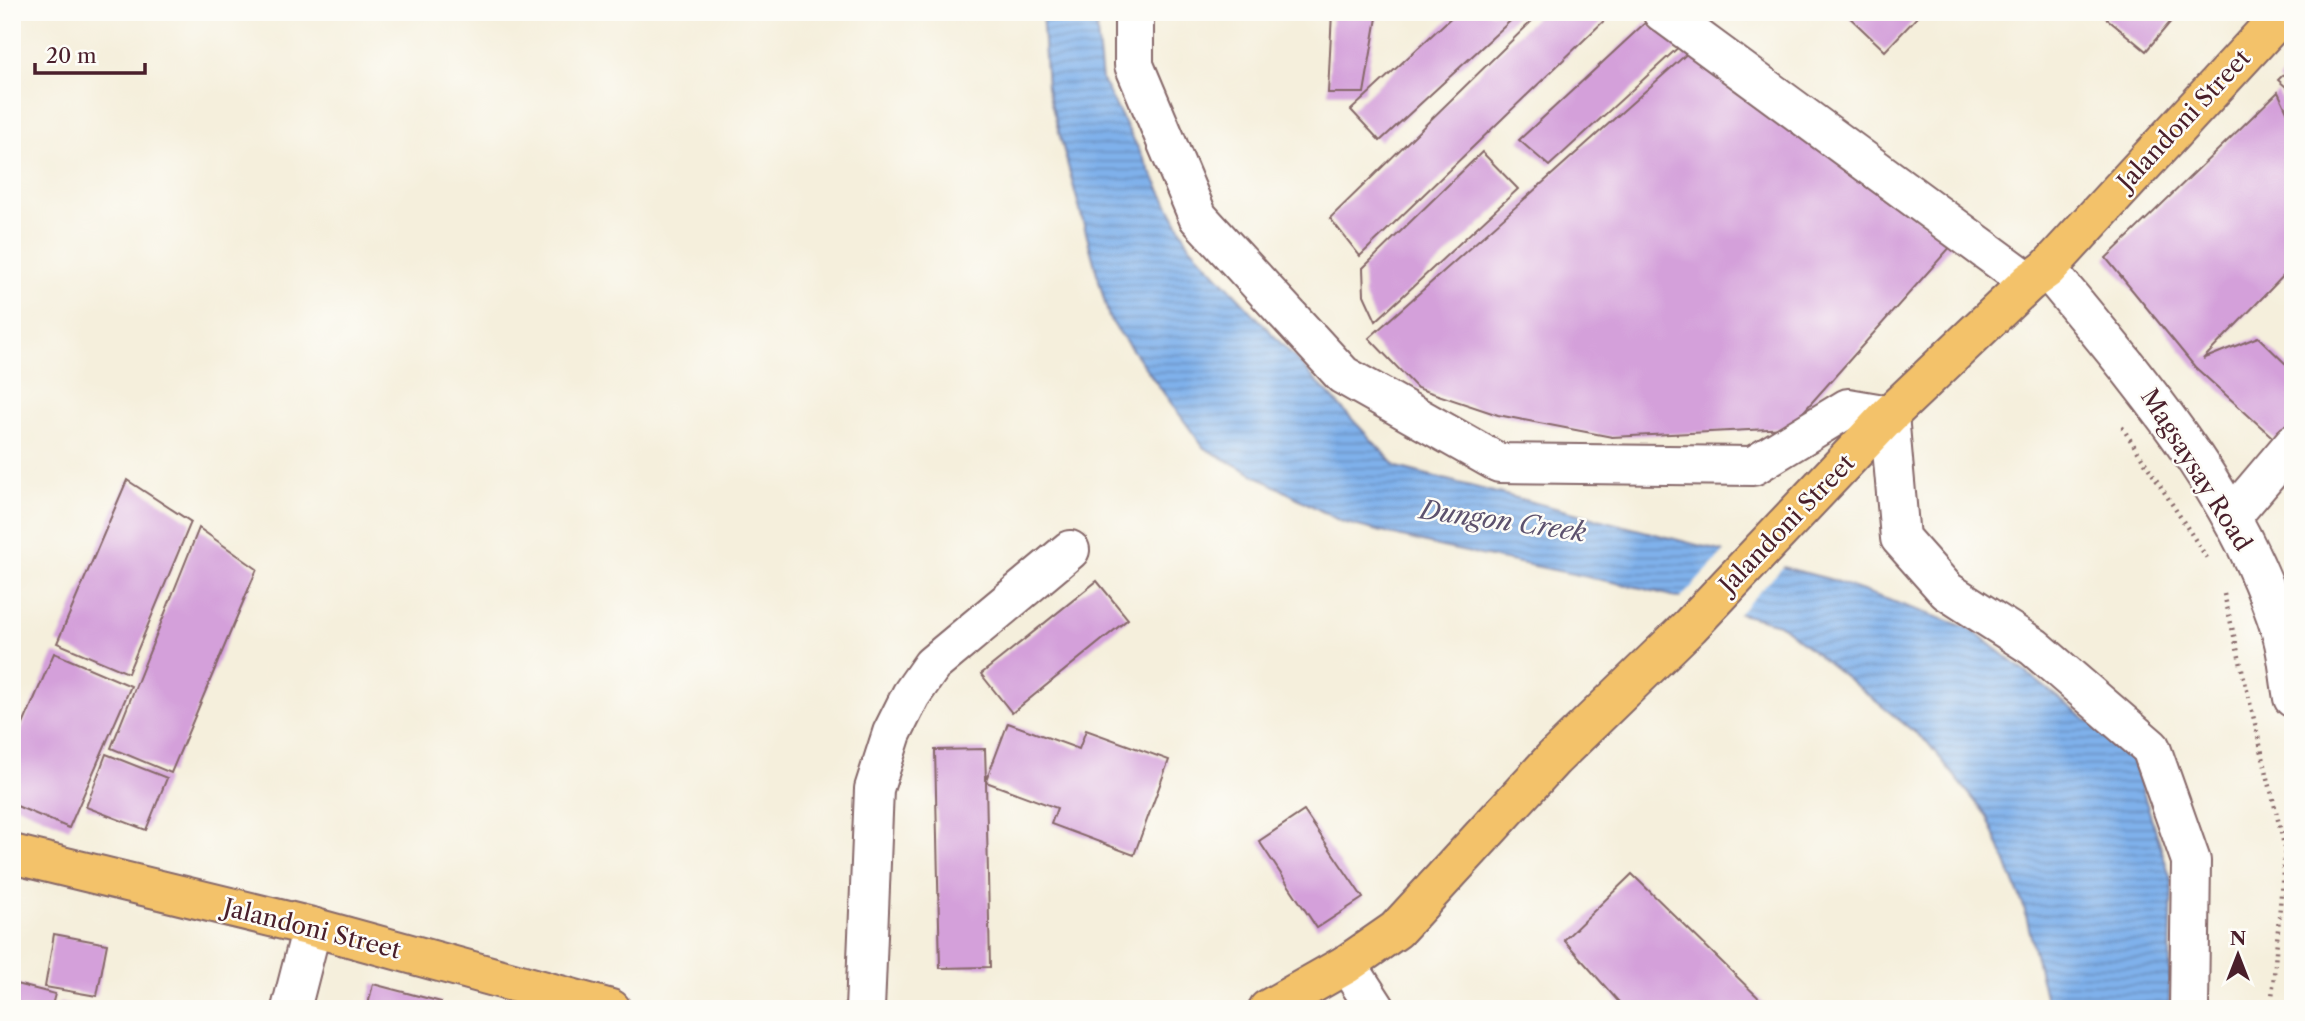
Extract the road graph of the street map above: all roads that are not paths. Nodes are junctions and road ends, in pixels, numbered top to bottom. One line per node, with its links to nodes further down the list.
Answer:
1 (1134, 12): 5 (street)
2 (1662, 12): 4 (street, Magsaysay Road)
3 (2284, 12): 4 (main road, Jalandoni Street)
4 (2038, 275): 5 (main road, Jalandoni Street); 7 (street, Magsaysay Road)
5 (1878, 428): 12 (main road, Jalandoni Street); 18 (street)
6 (2293, 444): 7 (street)
7 (2232, 516): 9 (street, Magsaysay Road)
8 (1070, 550): 15 (street)
9 (2293, 698)
10 (12, 854): 11 (main road, Jalandoni Street)
11 (312, 927): 13 (street); 14 (main road, Jalandoni Street)
12 (1347, 964): 16 (main road, Jalandoni Street); 17 (street)
13 (291, 1009)
14 (611, 1009)
15 (866, 1009)
16 (1268, 1009)
17 (1376, 1009)
18 (2189, 1009)

